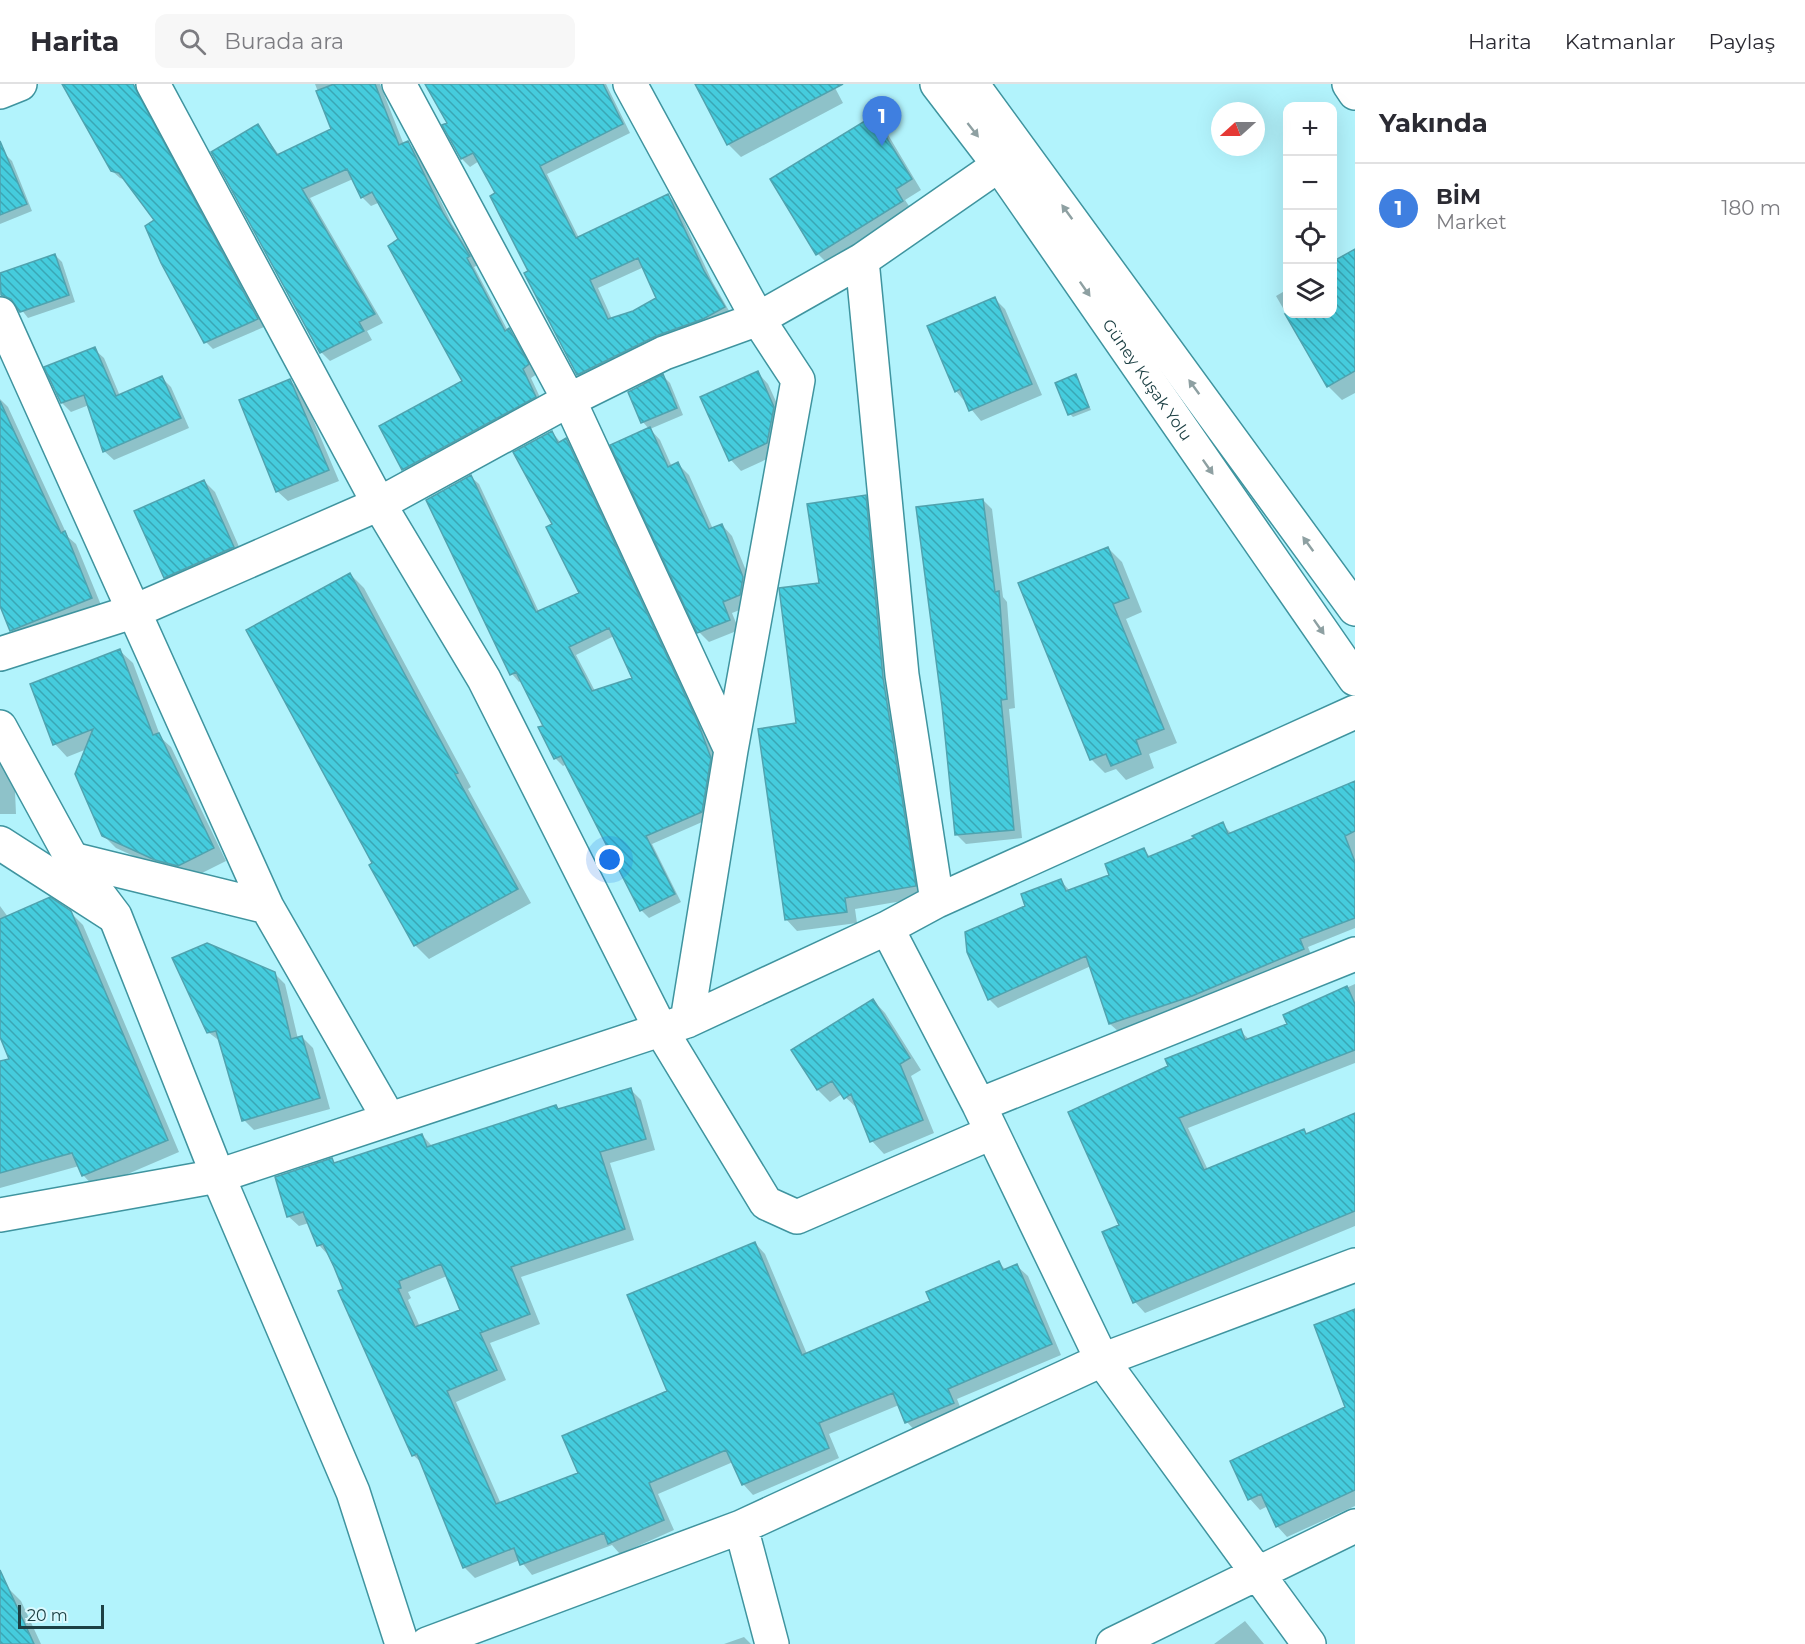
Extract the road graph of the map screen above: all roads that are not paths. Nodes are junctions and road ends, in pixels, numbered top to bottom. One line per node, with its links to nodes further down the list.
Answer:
1 (20, 84): 8 (street)
2 (153, 84): 15 (street)
3 (399, 84): 14 (street)
4 (630, 84): 13 (street)
5 (937, 84): 10 (street, Güney Kuşak Yolu, one-way to 10)
6 (972, 84): 16 (street, Güney Kuşak Yolu, one-way to 6)
7 (1349, 84): 9 (street)
8 (0, 92)
9 (1355, 93)
10 (999, 165): 11 (street); 19 (street, Güney Kuşak Yolu, one-way to 19)
11 (862, 260): 13 (street); 25 (street)
12 (0, 314): 17 (street)
13 (758, 319): 14 (street); 22 (street)
14 (570, 400): 15 (street); 22 (street)
15 (379, 504): 17 (street); 30 (street)
16 (1355, 609)
17 (135, 611): 18 (street); 26 (street)
18 (0, 654)
19 (1355, 679)
20 (1355, 712): 25 (street)
21 (0, 727): 24 (street)
22 (731, 750): 30 (street)
23 (0, 843): 27 (street)
24 (72, 859): 26 (street); 27 (street)
25 (938, 901): 28 (street)
26 (267, 907): 31 (street)
27 (115, 916): 33 (street)
28 (887, 928): 30 (street); 32 (street)
29 (1355, 954): 32 (street)
30 (674, 1025): 31 (street); 32 (street)
31 (389, 1119): 33 (street)
32 (985, 1119): 36 (street)
33 (218, 1176): 34 (street); 41 (street)
34 (0, 1215)
35 (1355, 1264): 36 (street)
36 (1102, 1360): 38 (street); 39 (street)
37 (1355, 1526): 39 (street)
38 (741, 1527): 42 (street); 43 (street)
39 (1258, 1575): 40 (street); 44 (street)
40 (1132, 1640)
41 (402, 1644)
42 (427, 1644)
43 (772, 1644)
44 (1309, 1644)

